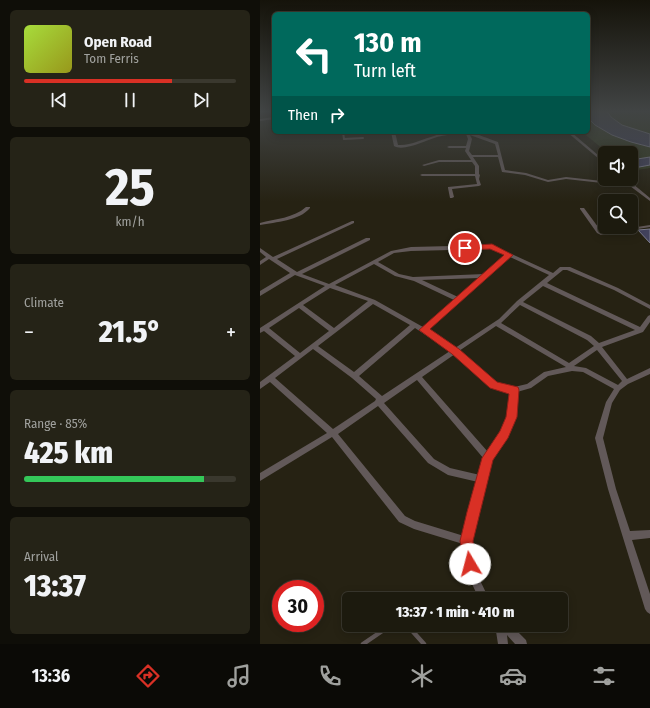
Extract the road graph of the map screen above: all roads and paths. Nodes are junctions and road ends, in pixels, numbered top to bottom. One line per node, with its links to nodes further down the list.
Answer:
1 (395, 141): 2 (street)
2 (421, 141)
3 (469, 141): 8 (street)
4 (493, 141): 11 (street)
5 (579, 141): 12 (street)
6 (584, 141): 9 (street)
7 (449, 147): 8 (street)
8 (468, 147): 10 (street)
9 (598, 152)
10 (471, 156): 11 (street); 13 (street)
11 (500, 156): 17 (street)
12 (598, 157)
13 (474, 161): 14 (street); 15 (street)
14 (424, 165)
15 (478, 175): 16 (street); 20 (street)
16 (422, 176)
17 (598, 182)
18 (633, 186): 22 (street)
19 (638, 186): 21 (street)
20 (452, 196)
21 (650, 196)
22 (650, 200)
23 (308, 208): 26 (street)
24 (582, 209): 27 (street)
25 (352, 222): 31 (street)
26 (260, 224)
27 (650, 226)
28 (368, 238): 34 (street)
29 (260, 250): 31 (street)
30 (509, 255): 32 (street); 35 (street); 36 (street)
31 (271, 258): 33 (street); 34 (street)
32 (374, 262): 37 (street); 39 (street)
33 (260, 263)
34 (296, 274): 39 (street); 40 (street)
35 (553, 275): 38 (street); 45 (street)
36 (486, 276): 37 (street); 41 (street)
37 (413, 279): 41 (street)
38 (542, 283): 43 (street); 50 (street)
39 (329, 286): 42 (street); 44 (street)
40 (260, 294)
41 (458, 299): 52 (street)
42 (374, 301): 48 (street); 53 (street)
43 (519, 302): 47 (street); 55 (street)
44 (299, 305): 51 (street); 53 (street)
45 (650, 307)
46 (650, 317): 50 (street)
47 (496, 324): 56 (street); 58 (street)
48 (415, 325): 52 (street); 60 (street)
49 (650, 327): 50 (street)
50 (642, 329): 55 (street)
51 (262, 330): 57 (street)
52 (423, 330): 56 (street)
53 (334, 331): 54 (street)
54 (313, 346): 57 (street); 60 (street)
55 (598, 346): 58 (street); 63 (street)
56 (455, 351): 61 (street); 66 (street)
57 (300, 356): 62 (street)
58 (570, 367): 65 (street); 66 (street)
59 (650, 371): 63 (street)
60 (354, 376): 67 (street)
61 (417, 376): 67 (street); 69 (street)
62 (270, 378): 64 (street); 68 (street)
63 (626, 382): 65 (street)
64 (260, 386)
65 (618, 388): 73 (street)
66 (514, 390): 69 (street)
67 (379, 400): 68 (street); 71 (street)
68 (333, 433): 70 (street); 74 (street)
69 (488, 458): 71 (street)
70 (260, 477)
71 (482, 479): 74 (street)
72 (650, 534): 73 (street)
73 (626, 536): 76 (street)
74 (467, 541): 75 (street)
75 (481, 592)
76 (650, 609)
77 (381, 632): 81 (lane)
78 (413, 632): 82 (lane)
79 (501, 632): 83 (street)
80 (511, 632): 84 (street)
81 (363, 644)
82 (424, 644)
83 (503, 644)
84 (522, 644)

